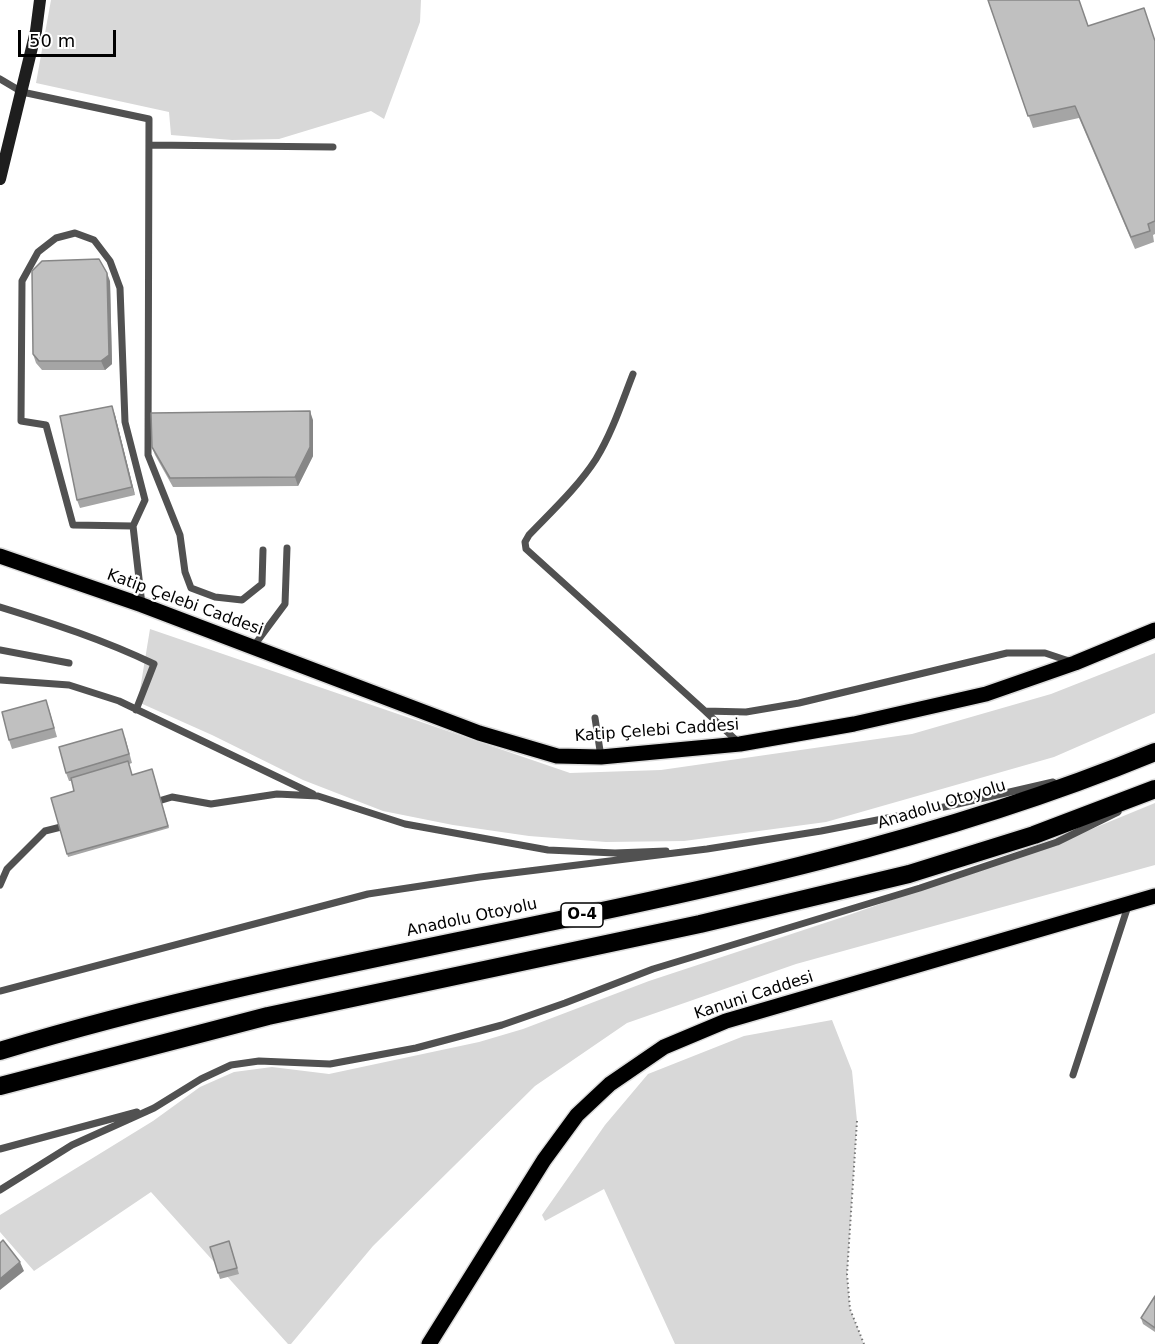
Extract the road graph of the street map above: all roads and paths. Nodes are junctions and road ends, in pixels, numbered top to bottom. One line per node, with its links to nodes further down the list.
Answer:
1 (40, 0): 3 (street)
2 (0, 79): 3 (lane)
3 (22, 92): 4 (lane); 6 (street)
4 (149, 145): 5 (lane); 10 (lane)
5 (333, 147)
6 (0, 179)
7 (633, 375): 21 (lane)
8 (133, 526): 8 (lane); 12 (lane)
9 (287, 548): 15 (lane)
10 (263, 550)
11 (0, 556): 12 (main road, Katip Çelebi Caddesi)
12 (142, 605): 15 (main road, Katip Çelebi Caddesi)
13 (0, 607): 20 (lane)
14 (1155, 630): 18 (main road, Katip Çelebi Caddesi)
15 (253, 647): 25 (main road, Katip Çelebi Caddesi)
16 (0, 650): 17 (lane)
17 (69, 663)
18 (1076, 663): 21 (lane); 23 (main road, Katip Çelebi Caddesi)
19 (0, 680): 20 (lane)
20 (136, 710): 29 (lane)
21 (705, 711): 23 (lane)
22 (595, 718): 25 (lane)
23 (740, 744): 25 (main road, Katip Çelebi Caddesi)
24 (1155, 752): 26 (highway, Anadolu Otoyolu / O-4)
25 (601, 757)
26 (1122, 765): 32 (lane); 37 (highway, Anadolu Otoyolu / O-4)
27 (1155, 789): 39 (highway, O-4)
28 (1155, 794): 40 (lane)
29 (318, 796): 30 (lane); 32 (lane)
30 (149, 803)
31 (80, 822): 33 (lane)
32 (707, 849): 36 (lane)
33 (0, 885)
34 (1155, 896): 35 (main road, Kanuni Caddesi)
35 (1129, 903): 38 (lane); 44 (main road, Kanuni Caddesi)
36 (0, 991)
37 (0, 1050)
38 (1073, 1075)
39 (0, 1086)
40 (154, 1108): 42 (lane); 43 (lane)
41 (856, 1120): 45 (path)
42 (0, 1149)
43 (0, 1190)
44 (429, 1344)
45 (864, 1344)

